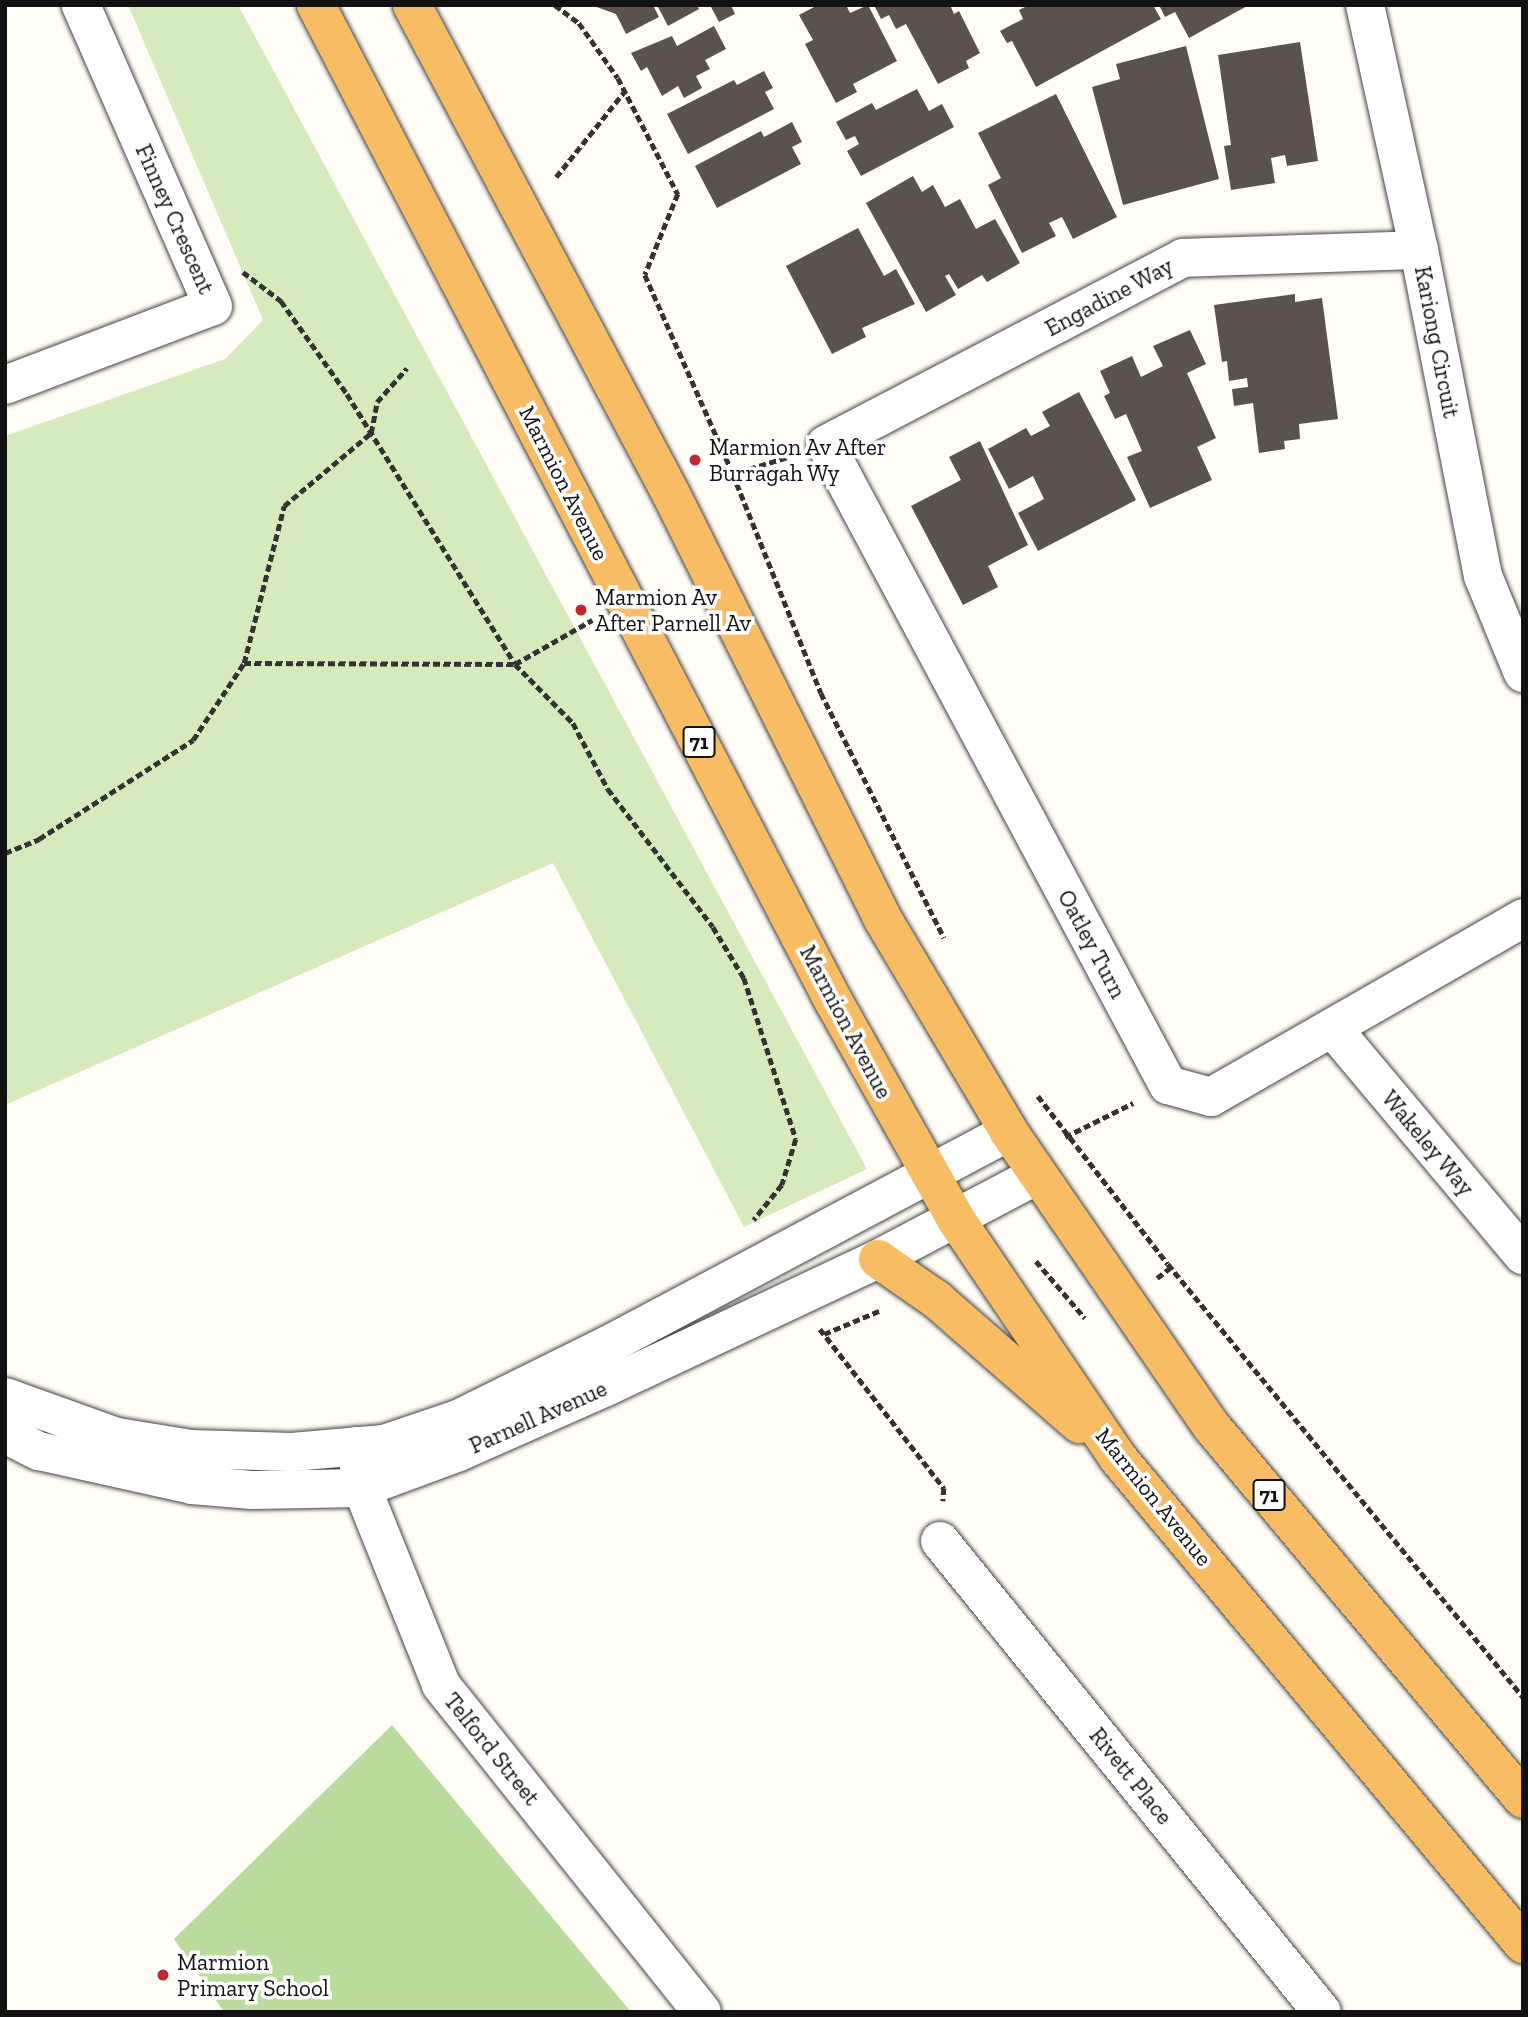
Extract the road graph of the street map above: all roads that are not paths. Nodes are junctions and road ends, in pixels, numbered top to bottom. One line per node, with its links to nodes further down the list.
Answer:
1 (81, 5): 6 (street, Finney Crescent)
2 (316, 5): 12 (highway, Marmion Avenue / 71)
3 (412, 5): 11 (highway, 71)
4 (1376, 7): 5 (street, Kariong Circuit)
5 (1419, 250): 7 (street, Engadine Way); 8 (street, Kariong Circuit)
6 (5, 385)
7 (825, 445): 10 (street, Oatley Turn)
8 (1523, 673)
9 (1523, 918): 10 (street)
10 (1334, 1030): 15 (street, Wakeley Way)
11 (1009, 1132): 12 (street, Parnell Avenue); 13 (highway, 71)
12 (927, 1172): 14 (highway, Marmion Avenue / 71); 19 (street, Parnell Avenue)
13 (1037, 1175): 14 (street, Parnell Avenue); 23 (highway, 71)
14 (956, 1218): 16 (street, Parnell Avenue); 20 (highway, Marmion Avenue / 71)
15 (1523, 1255)
16 (878, 1259): 20 (highway); 21 (street, Parnell Avenue)
17 (5, 1396): 19 (street, Parnell Avenue)
18 (5, 1434): 21 (street, Parnell Avenue)
19 (356, 1446): 21 (street, Telford Street)
20 (1118, 1458): 24 (highway, Marmion Avenue / 71)
21 (362, 1488): 25 (street, Telford Street)
22 (940, 1541): 26 (street, Rivett Place)
23 (1523, 1799)
24 (1523, 1944)
25 (702, 2012)
26 (1322, 2012)

